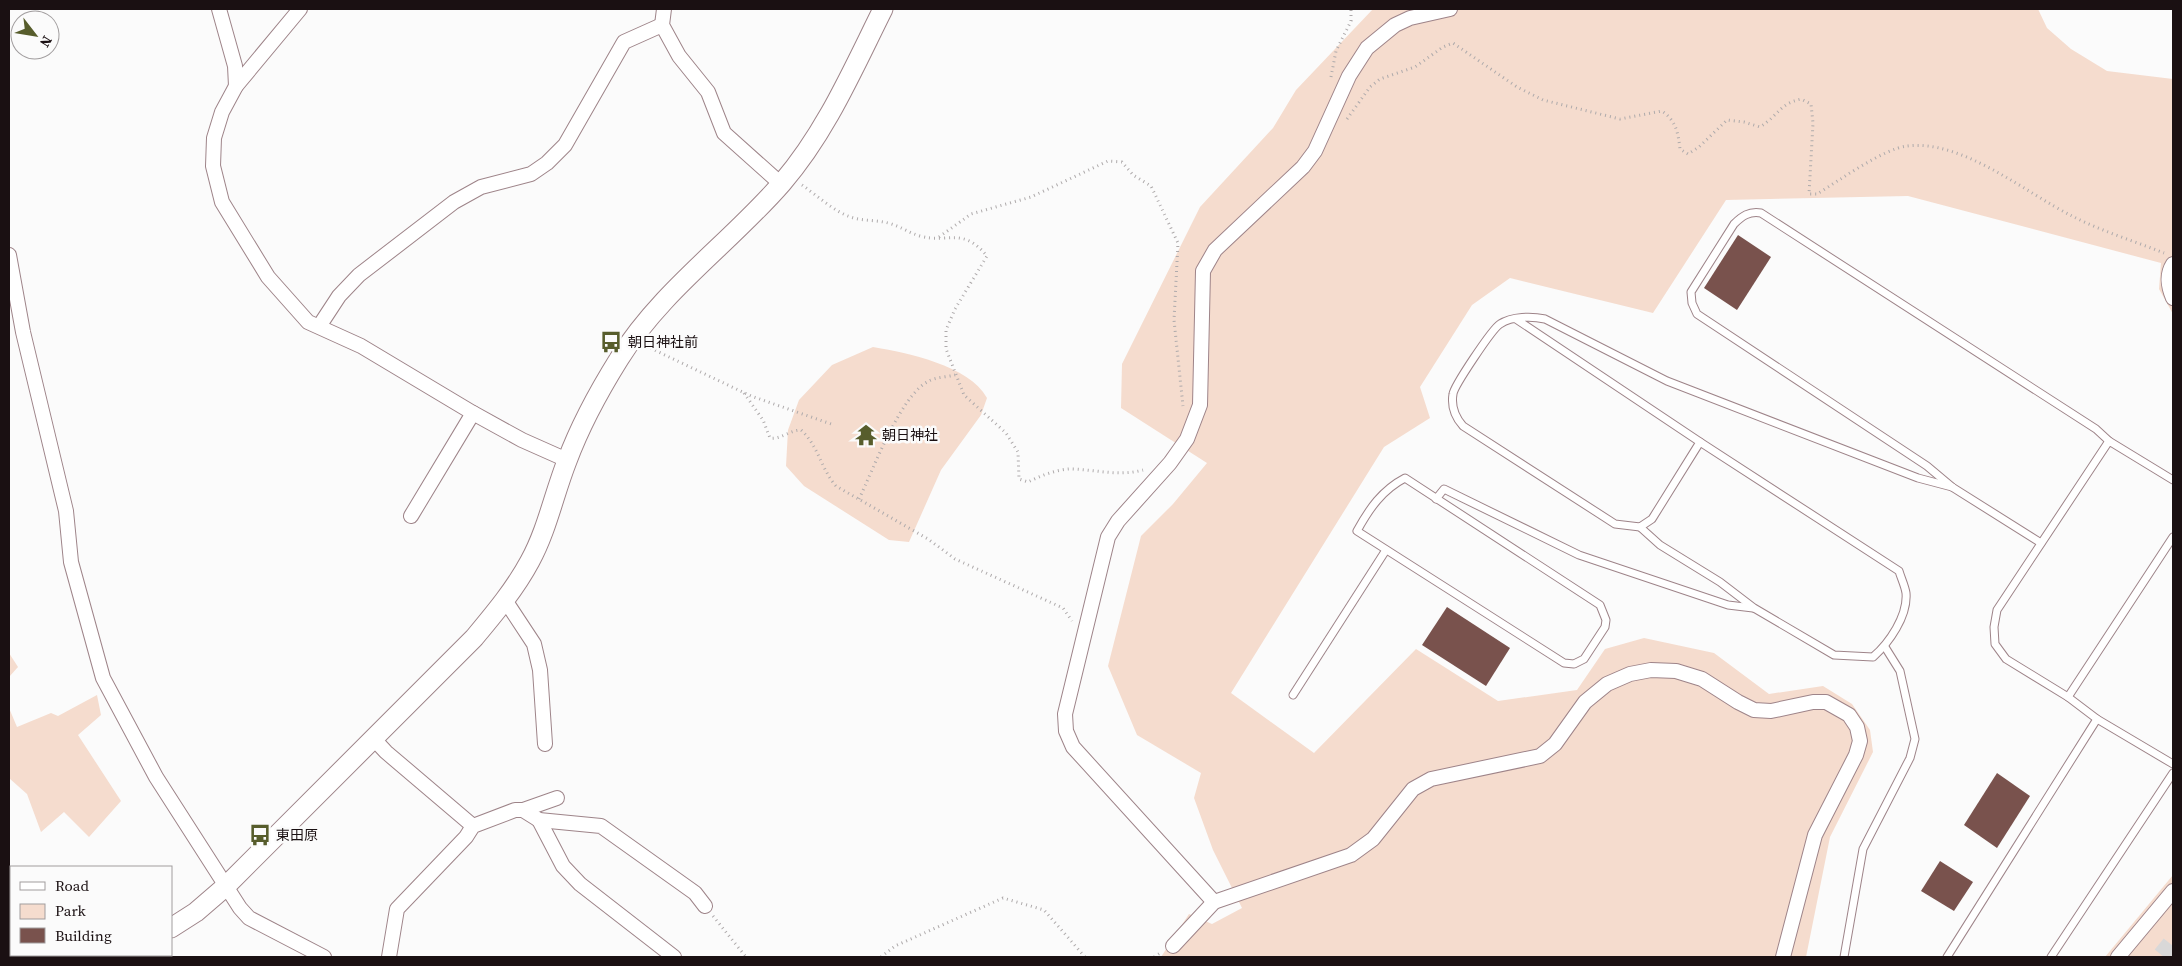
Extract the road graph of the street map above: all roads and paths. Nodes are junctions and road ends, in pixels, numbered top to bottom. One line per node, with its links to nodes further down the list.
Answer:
1 (219, 9): 9 (street)
2 (300, 9): 9 (street)
3 (664, 9): 7 (street)
4 (883, 9): 11 (street)
5 (1352, 9): 8 (path)
6 (1450, 9): 10 (street)
7 (662, 25): 11 (street); 18 (street)
8 (1330, 79)
9 (236, 86): 18 (street)
10 (1330, 119): 14 (path); 28 (street)
11 (785, 179): 12 (path); 19 (street)
12 (939, 237): 20 (path); 22 (path)
13 (9, 255): 53 (street)
14 (2173, 256)
15 (2173, 264): 16 (street)
16 (2173, 298)
17 (1516, 319): 26 (lane); 30 (lane); 34 (lane)
18 (320, 325): 23 (street)
19 (632, 339): 21 (path); 27 (street)
20 (955, 375): 28 (path); 31 (path)
21 (744, 393): 24 (path); 31 (path)
22 (1184, 410)
23 (473, 413): 27 (street); 33 (street)
24 (834, 425)
25 (2109, 441): 29 (lane); 30 (lane); 36 (lane)
26 (1700, 442): 34 (lane); 41 (lane)
27 (567, 460): 38 (street)
28 (1170, 463): 40 (street)
29 (2173, 480)
30 (1952, 487): 36 (lane)
31 (859, 499): 40 (path)
32 (1436, 499): 37 (lane); 37 (lane); 39 (lane)
33 (411, 516)
34 (1640, 527): 39 (lane)
35 (2173, 537): 43 (lane)
36 (2041, 543): 43 (lane)
37 (1386, 550): 42 (lane)
38 (505, 600): 45 (street); 46 (street)
39 (1754, 608): 41 (lane)
40 (1082, 644): 55 (street)
41 (1885, 647): 69 (lane)
42 (1293, 695)
43 (2068, 697): 44 (lane)
44 (2097, 719): 47 (lane); 59 (lane)
45 (373, 738): 52 (street); 53 (street)
46 (545, 744)
47 (2173, 764)
48 (2173, 773): 71 (lane)
49 (557, 798): 50 (street)
50 (523, 810): 51 (street); 52 (street)
51 (538, 820): 56 (street); 64 (street)
52 (473, 826): 63 (street)
53 (225, 888): 57 (street); 62 (street)
54 (2173, 891): 72 (street)
55 (1214, 902): 58 (street); 68 (street)
56 (704, 906): 65 (path)
57 (172, 927)
58 (1173, 946)
59 (1949, 955): 70 (lane)
60 (62, 956): 61 (street)
61 (50, 957)
62 (324, 957)
63 (389, 957)
64 (674, 957)
65 (746, 957)
66 (881, 957): 67 (path)
67 (1085, 957)
68 (1783, 957)
69 (1844, 957)
70 (1958, 957)
71 (2051, 957)
72 (2118, 957)

